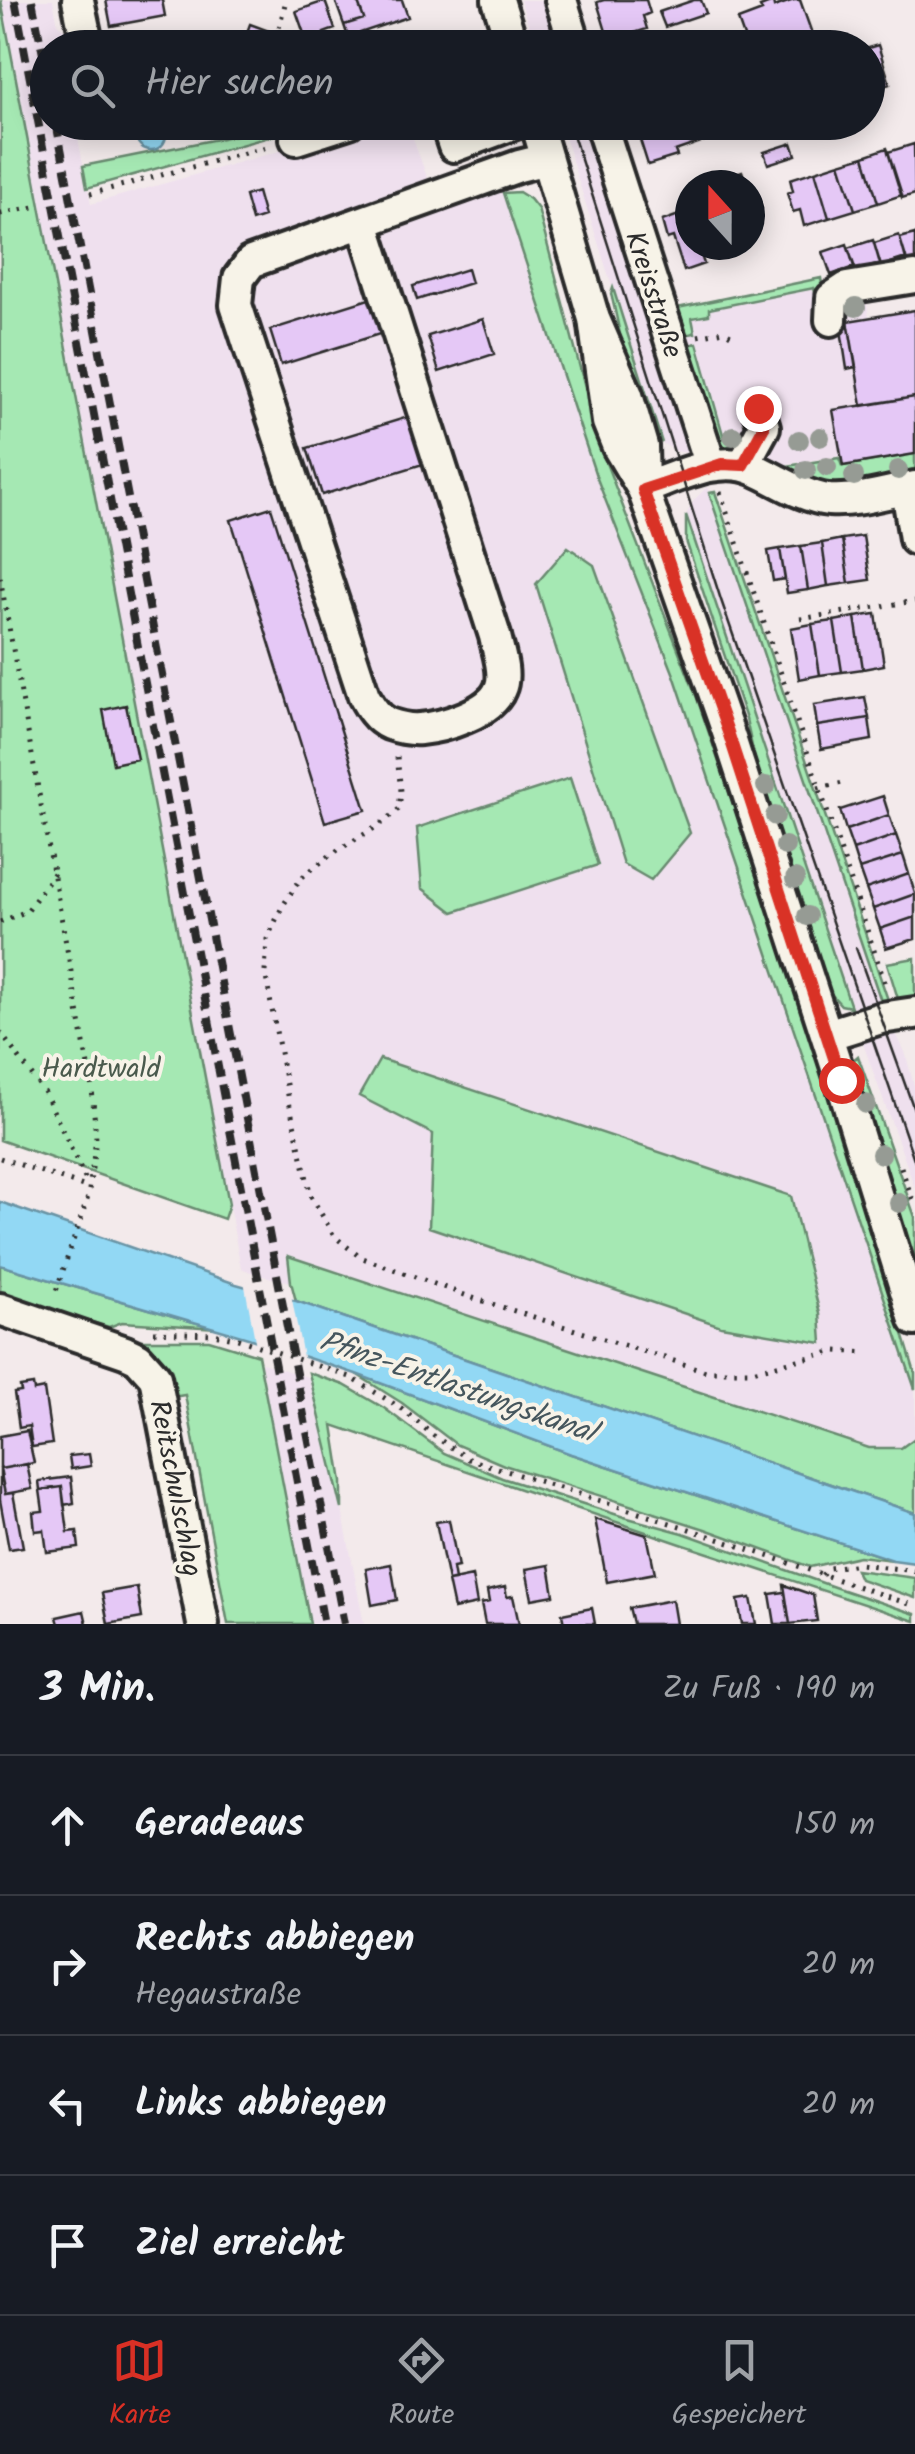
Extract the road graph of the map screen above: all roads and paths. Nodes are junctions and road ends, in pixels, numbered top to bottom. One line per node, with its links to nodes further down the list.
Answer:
1 (78, 0): 5 (street)
2 (286, 0): 6 (path)
3 (498, 0): 7 (street)
4 (560, 0): 8 (street)
5 (84, 30)
6 (278, 30)
7 (507, 30)
8 (570, 30)
9 (292, 140): 13 (path)
10 (541, 140): 12 (street)
11 (606, 140): 23 (street, Kreisstraße)
12 (547, 159): 16 (street); 25 (street)
13 (90, 194)
14 (34, 207): 15 (path)
15 (2, 215)
16 (362, 222): 16 (street)
17 (915, 277): 18 (street)
18 (830, 320)
19 (724, 331): 20 (path)
20 (734, 337)
21 (758, 408): 22 (street)
22 (743, 465): 23 (street); 24 (street)
23 (711, 466): 25 (street); 31 (path)
24 (911, 488): 26 (street)
25 (643, 490): 36 (street)
26 (915, 539)
27 (0, 577): 33 (path)
28 (915, 601): 29 (path)
29 (800, 619)
30 (847, 779): 31 (path)
31 (818, 788): 35 (path)
32 (401, 791): 44 (path)
33 (54, 873): 34 (path); 39 (path)
34 (0, 922)
35 (905, 1014): 36 (street)
36 (839, 1031): 42 (street)
37 (0, 1032): 39 (path)
38 (0, 1158): 39 (path)
39 (90, 1188): 40 (path)
40 (50, 1309)
41 (0, 1310): 43 (street)
42 (915, 1320)
43 (138, 1346): 46 (path); 48 (street, Reitschulschlag)
44 (868, 1353)
45 (915, 1570): 46 (path)
46 (822, 1575): 47 (path)
47 (915, 1606)
48 (204, 1624)

